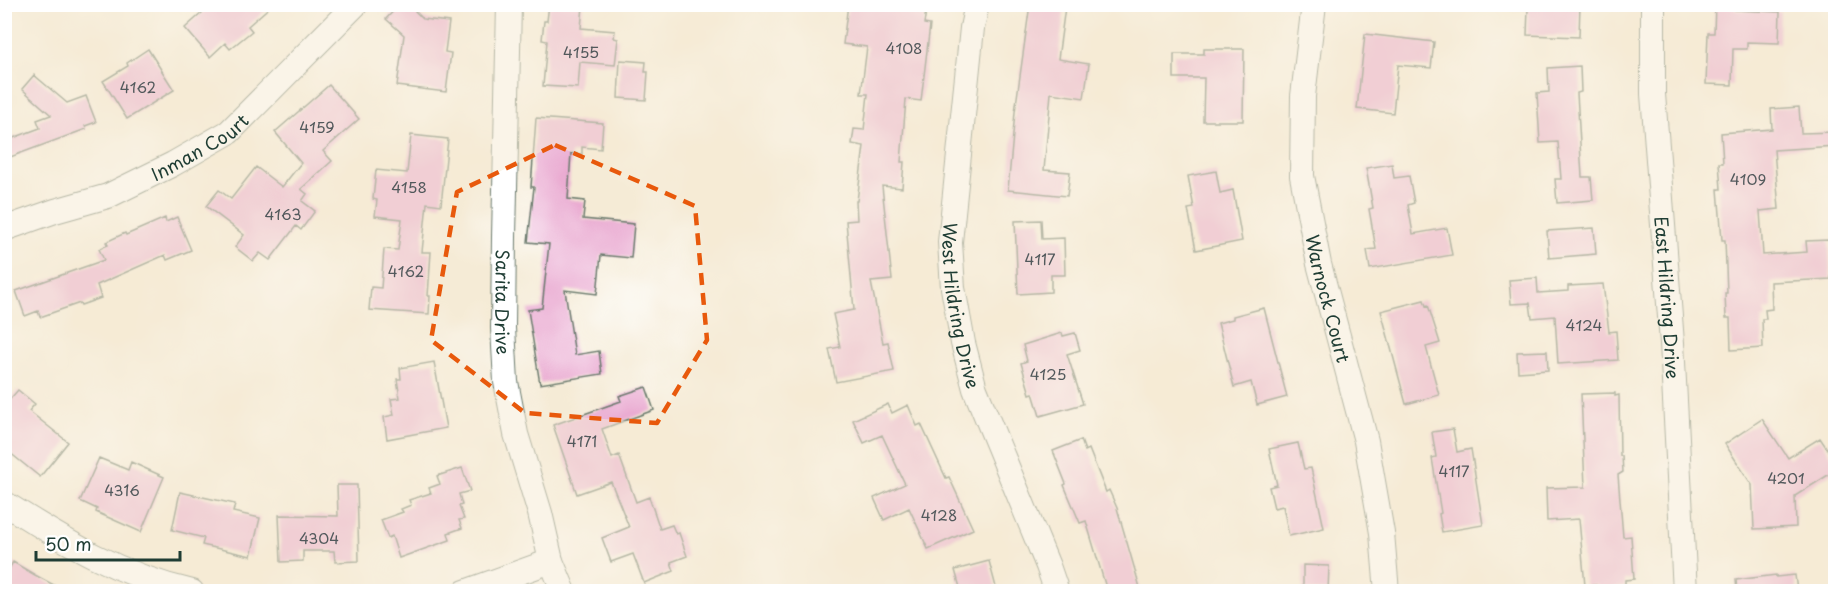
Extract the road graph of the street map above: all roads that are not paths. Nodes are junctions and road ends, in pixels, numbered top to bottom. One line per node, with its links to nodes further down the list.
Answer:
1 (356, 4): 6 (street, Inman Court)
2 (509, 4): 8 (street, Sarita Drive)
3 (976, 4): 12 (street, West Hildring Drive)
4 (1314, 4): 13 (street, Warnock Court)
5 (1653, 4): 14 (street, East Hildring Drive)
6 (4, 229)
7 (4, 503): 9 (street)
8 (551, 561): 10 (street); 11 (street, Sarita Drive)
9 (192, 591)
10 (465, 591)
11 (564, 591)
12 (1057, 591)
13 (1387, 591)
14 (1685, 591)

